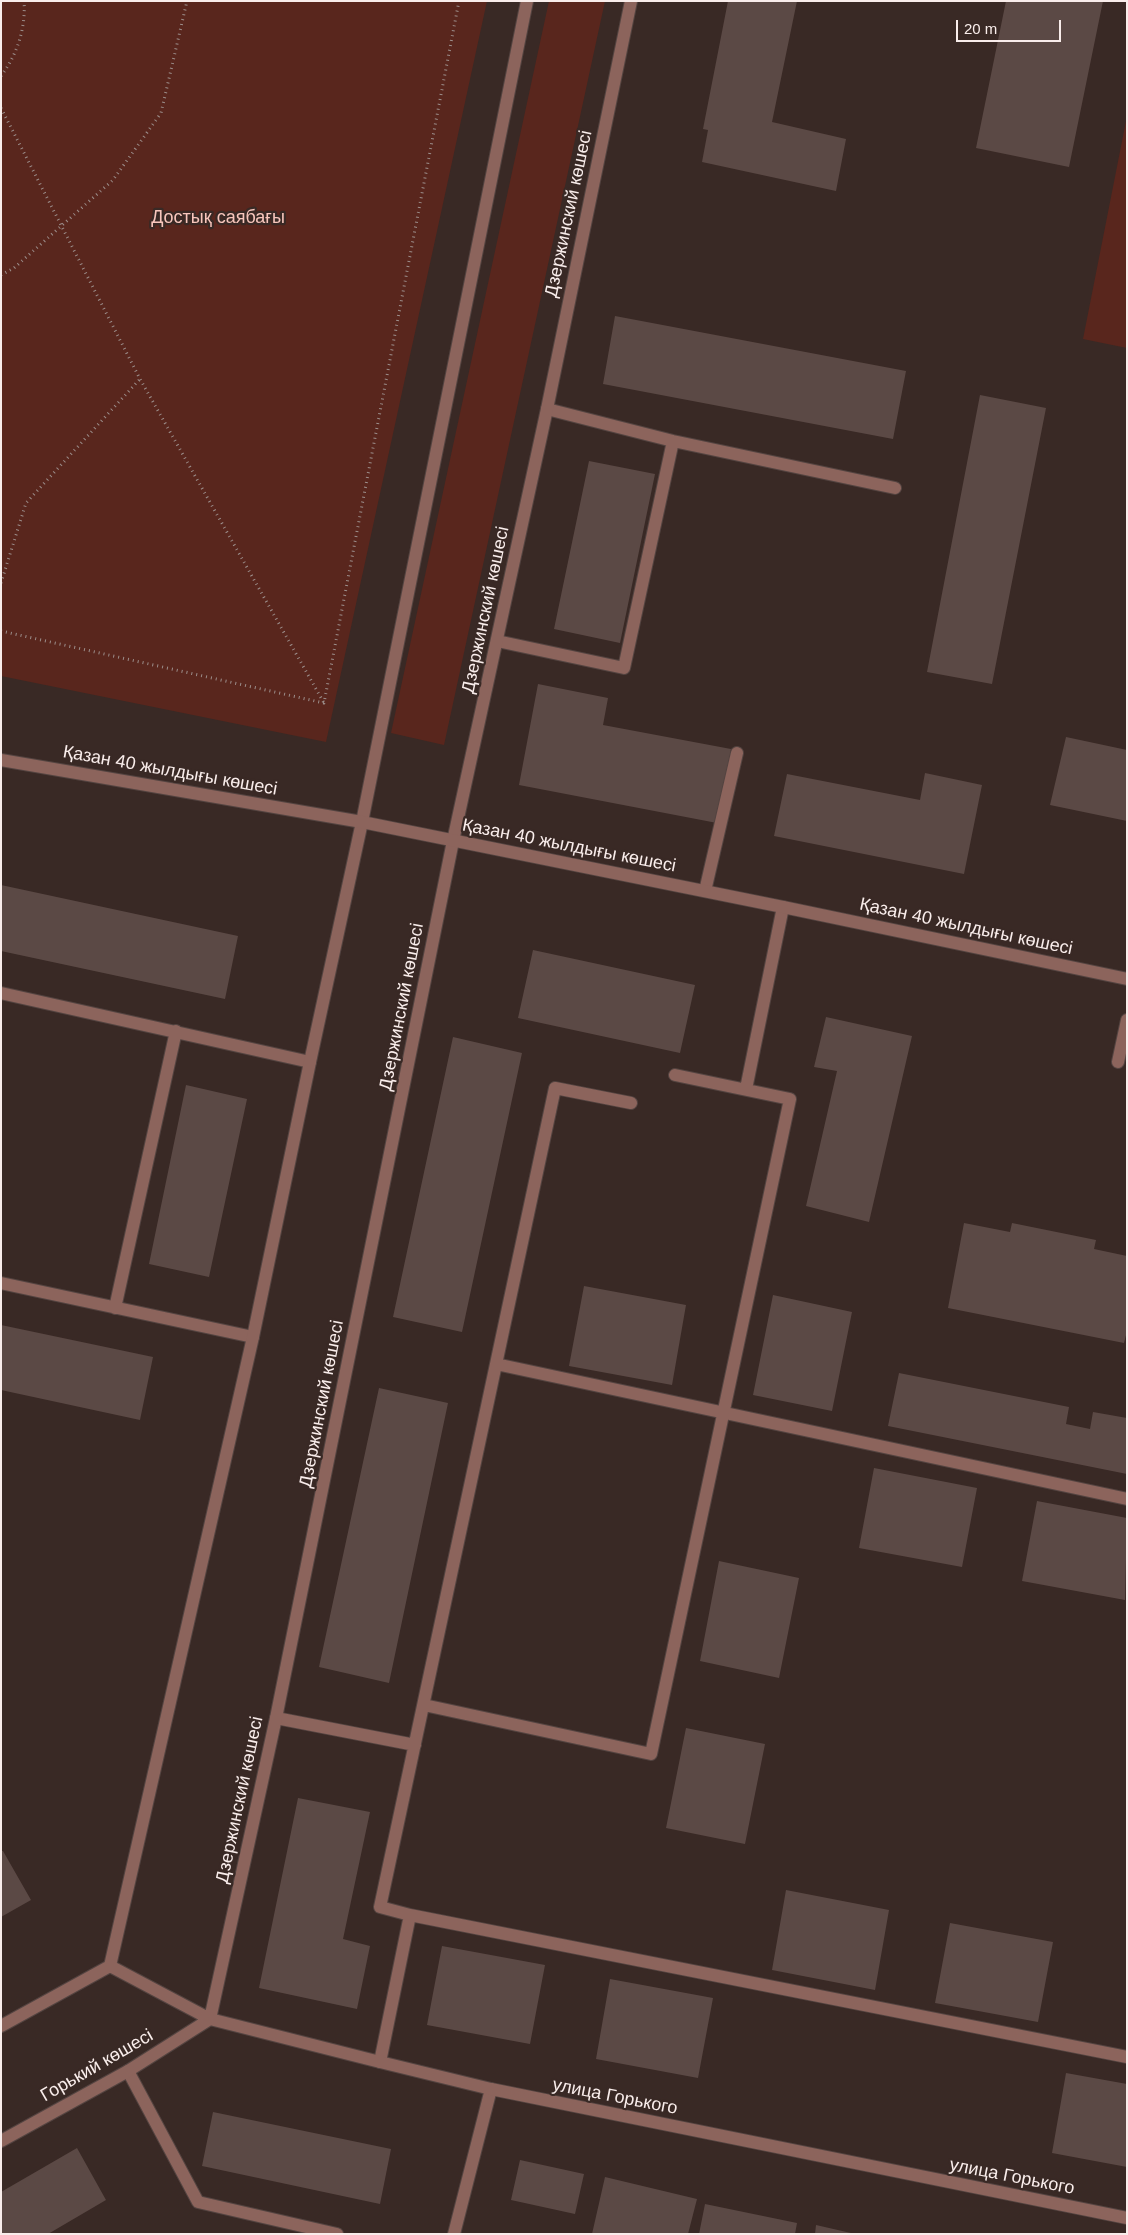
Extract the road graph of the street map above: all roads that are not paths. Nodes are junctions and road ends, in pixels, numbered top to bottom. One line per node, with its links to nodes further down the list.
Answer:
1 (527, 1): 9 (street)
2 (631, 1): 3 (street, Дзержинский көшесі)
3 (547, 409): 4 (street); 6 (street, Дзержинский көшесі)
4 (673, 441): 5 (street); 6 (street)
5 (895, 488)
6 (498, 641): 10 (street, Дзержинский көшесі)
7 (737, 752): 11 (street)
8 (1, 760): 9 (street, Қазан 40 жылдығы көшесі)
9 (362, 822): 10 (street, Қазан 40 жылдығы көшесі); 17 (street)
10 (453, 841): 11 (street, Қазан 40 жылдығы көшесі); 29 (street, Дзержинский көшесі)
11 (705, 891): 12 (street, Қазан 40 жылдығы көшесі)
12 (783, 907): 13 (street, Қазан 40 жылдығы көшесі); 20 (street)
13 (1127, 980)
14 (1, 993): 16 (street)
15 (1127, 1020): 18 (street)
16 (176, 1031): 17 (street); 23 (street)
17 (310, 1062): 24 (street)
18 (1118, 1062)
19 (675, 1075): 20 (street)
20 (746, 1090): 26 (street)
21 (631, 1103): 25 (street)
22 (1, 1283): 23 (street)
23 (115, 1308): 24 (street)
24 (253, 1338): 32 (street)
25 (496, 1364): 26 (street); 28 (street)
26 (724, 1413): 27 (street); 28 (street)
27 (1127, 1499)
28 (424, 1705): 30 (street)
29 (276, 1718): 30 (street); 33 (street, Дзержинский көшесі)
30 (415, 1745): 31 (street)
31 (410, 1915): 35 (street); 36 (street)
32 (110, 1966): 33 (street, улица Горького); 34 (street)
33 (210, 2020): 36 (street, улица Горького); 37 (street, Горький көшесі)
34 (1, 2026)
35 (1127, 2057)
36 (380, 2062): 38 (street, улица Горького)
37 (128, 2071): 39 (street, Горький көшесі); 41 (street)
38 (492, 2089): 40 (street, улица Горького); 42 (street)
39 (1, 2141)
40 (1127, 2218)
41 (337, 2234)
42 (454, 2234)

